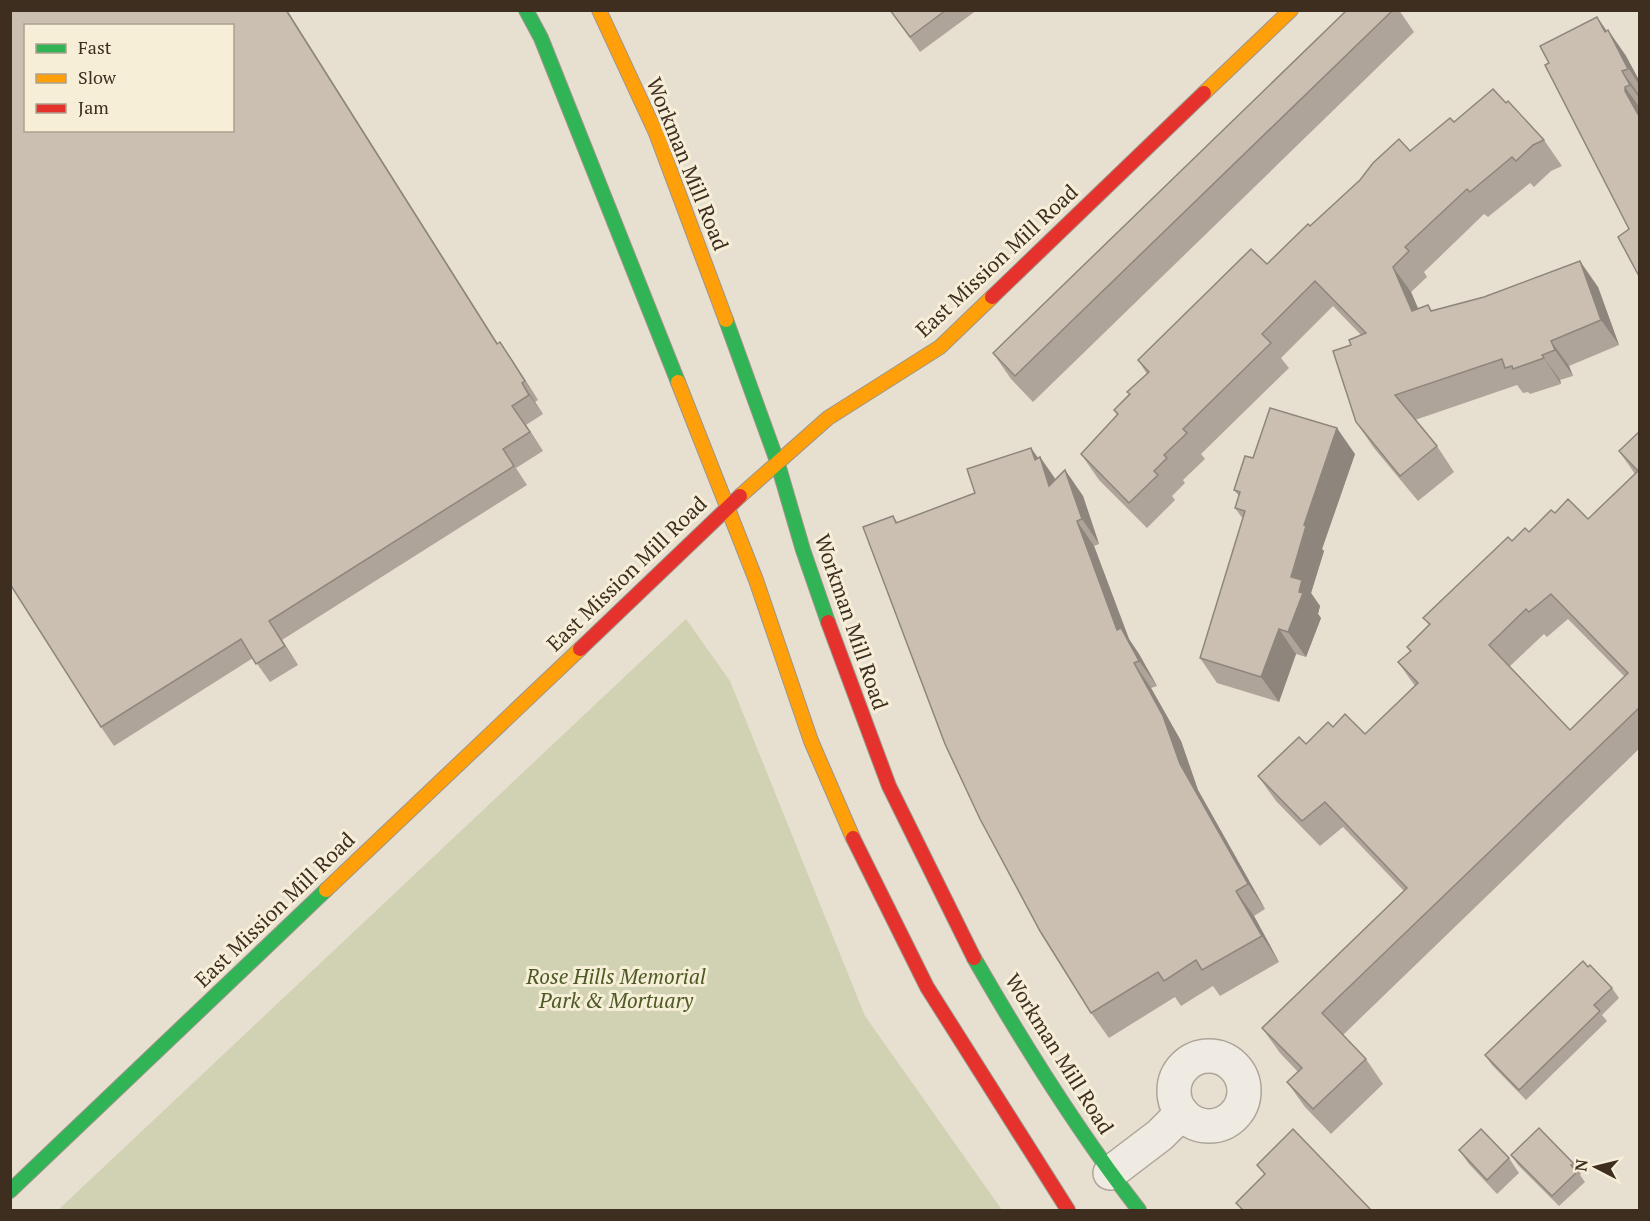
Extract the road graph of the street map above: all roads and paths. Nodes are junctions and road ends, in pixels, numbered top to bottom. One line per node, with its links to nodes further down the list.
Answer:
1 (526, 10): 5 (main road)
2 (599, 10): 4 (main road, Workman Mill Road)
3 (1291, 10): 4 (main road, East Mission Mill Road)
4 (777, 461): 5 (main road, East Mission Mill Road); 7 (main road, Workman Mill Road)
5 (728, 507): 8 (main road, East Mission Mill Road); 9 (main road)
6 (1171, 1124): 7 (street)
7 (1110, 1173): 10 (main road, Workman Mill Road)
8 (10, 1191)
9 (1068, 1210)
10 (1139, 1210)

